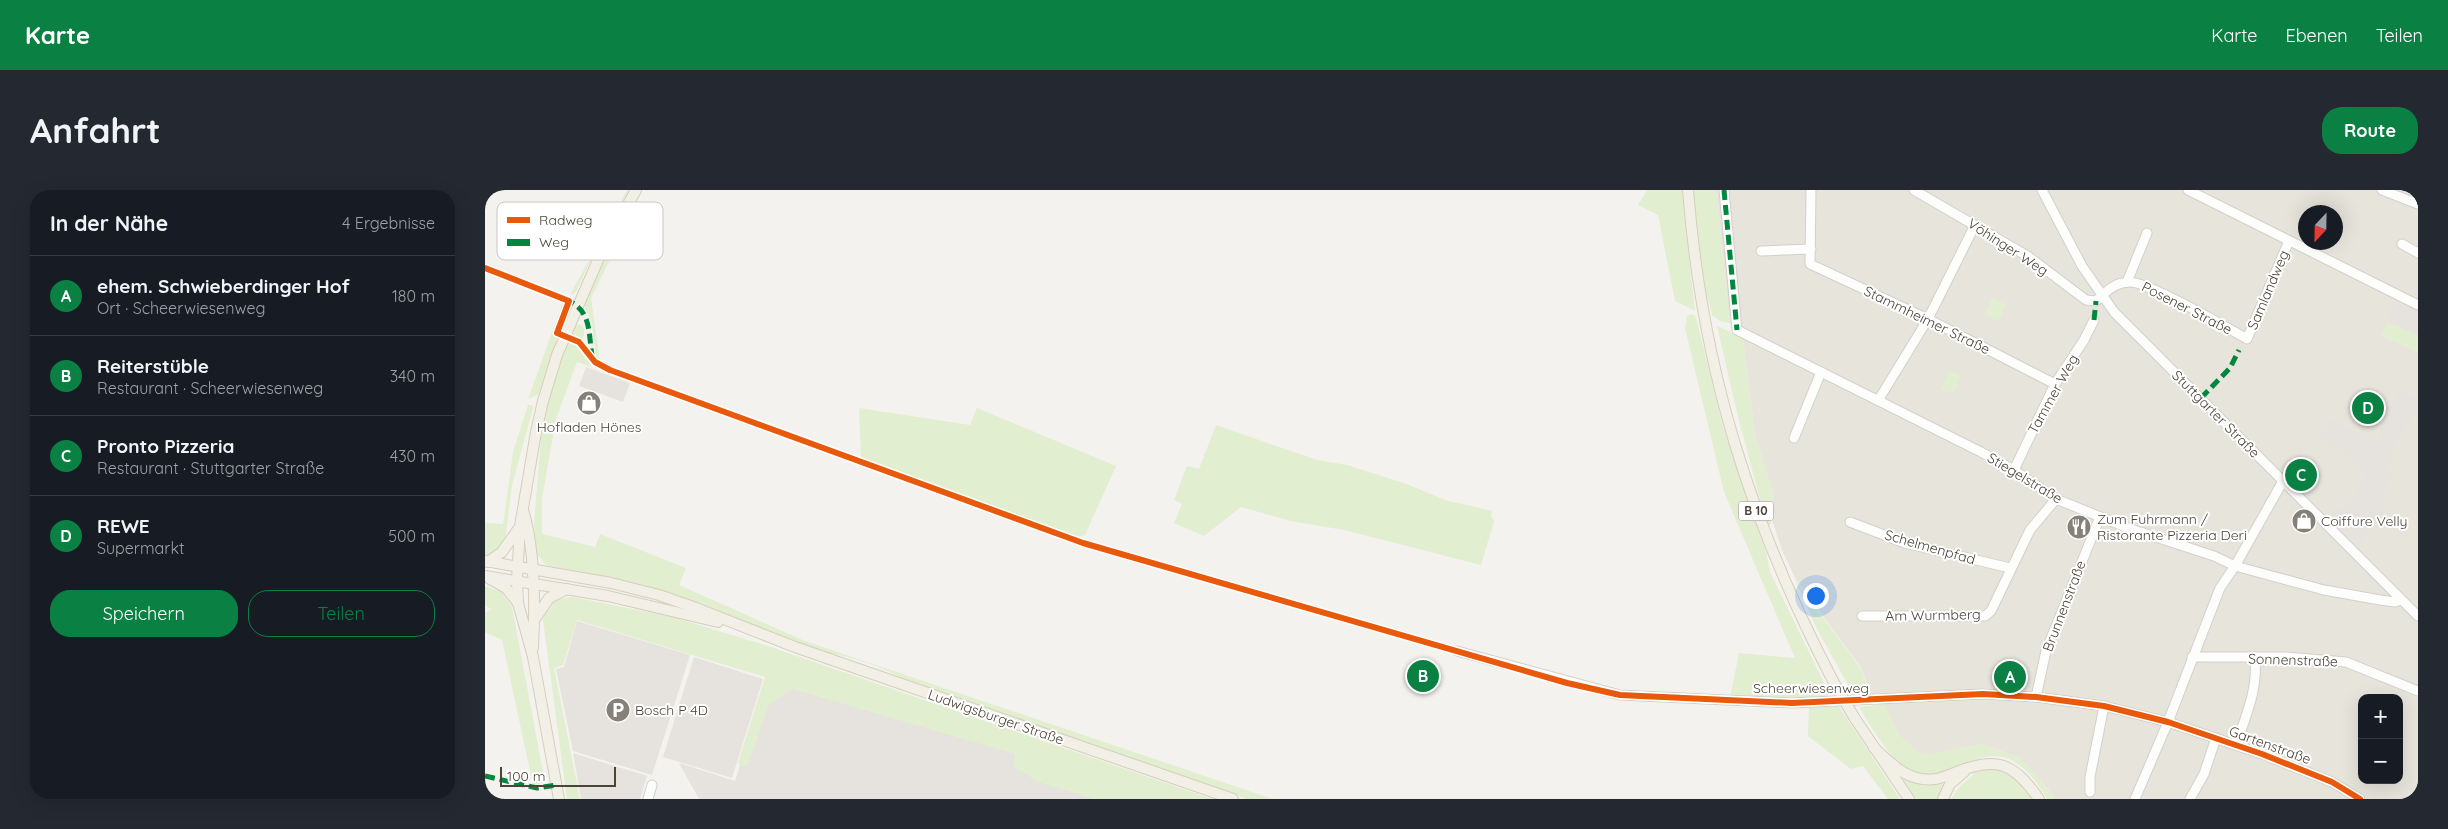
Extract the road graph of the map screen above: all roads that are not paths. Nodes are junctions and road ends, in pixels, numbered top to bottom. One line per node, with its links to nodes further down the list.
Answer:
1 (636, 190): 9 (main road)
2 (1688, 190): 61 (main road, B 10, bridge)
3 (1724, 190): 25 (street, Stiegelstraße)
4 (1811, 190): 15 (street, Stammheimer Straße)
5 (1913, 190): 11 (street, Vöhinger Weg)
6 (2042, 190): 20 (street, Stuttgarter Straße)
7 (2188, 190): 13 (street)
8 (2382, 190): 10 (street)
9 (629, 202)
10 (2418, 204)
11 (1975, 225): 20 (street, Vöhinger Weg); 22 (street)
12 (2147, 233): 19 (street)
13 (2289, 241): 21 (street); 24 (street, Samlandweg)
14 (2402, 244): 17 (street)
15 (1811, 249): 16 (street); 22 (street, Stammheimer Straße)
16 (1761, 251)
17 (2418, 253)
18 (598, 260): 32 (main road)
19 (2127, 282): 20 (street, Posener Straße); 24 (street, Posener Straße)
20 (2101, 296): 30 (street, Stuttgarter Straße)
21 (2418, 305)
22 (1928, 319): 26 (street, Stammheimer Straße); 27 (street)
23 (2094, 320): 26 (street, Tammer Weg)
24 (2247, 339)
25 (1821, 372): 27 (street, Stiegelstraße); 28 (street)
26 (2055, 384): 29 (street, Tammer Weg)
27 (1879, 400): 29 (street, Stiegelstraße)
28 (1795, 438)
29 (2014, 470): 31 (street, Stiegelstraße)
30 (2283, 481): 38 (street); 45 (street, Stuttgarter Straße)
31 (2056, 499): 33 (street, Stiegelstraße); 40 (street, Am Wurmberg)
32 (524, 512): 35 (main road); 39 (main road)
33 (2100, 517): 38 (street, Stiegelstraße); 56 (street, Brunnenstraße)
34 (1850, 522): 40 (street, Schelmenpfad)
35 (520, 526): 36 (main road); 37 (main road)
36 (486, 561): 37 (main road)
37 (517, 566): 39 (main road); 42 (main road)
38 (2235, 566): 45 (street); 53 (street)
39 (531, 568): 43 (main road); 50 (main road)
40 (2010, 568): 47 (street, Am Wurmberg)
41 (485, 576): 42 (main road); 46 (main road)
42 (517, 580): 43 (main road); 46 (main road)
43 (532, 582): 44 (main road); 49 (main road)
44 (567, 588): 49 (main road); 50 (main road)
45 (2401, 600): 48 (street, Stuttgarter Straße)
46 (518, 603): 52 (main road)
47 (1863, 616)
48 (2418, 616)
49 (534, 619): 52 (main road)
50 (759, 634): 67 (main road, Ludwigsburger Straße)
51 (1457, 651): 56 (street, Scheerwiesenweg)
52 (533, 657): 65 (main road)
53 (2193, 657): 54 (street, Sonnenstraße); 58 (street)
54 (2255, 658): 55 (street, Sonnenstraße); 60 (street)
55 (2418, 691)
56 (2036, 698): 57 (street, Scheerwiesenweg)
57 (2104, 706): 58 (street, Scheerwiesenweg); 64 (street)
58 (2168, 722): 59 (street, Gartenstraße); 71 (street)
59 (2217, 738): 60 (street, Gartenstraße); 72 (street)
60 (2236, 745): 73 (street, Gartenstraße)
61 (1874, 748): 62 (main road); 68 (main road, B 10)
62 (1971, 766): 69 (main road); 70 (main road)
63 (652, 784): 66 (street)
64 (2090, 792)
65 (559, 799)
66 (647, 799)
67 (1233, 799)
68 (1909, 799)
69 (1943, 799)
70 (2039, 799)
71 (2135, 799)
72 (2191, 799)
73 (2360, 799)

